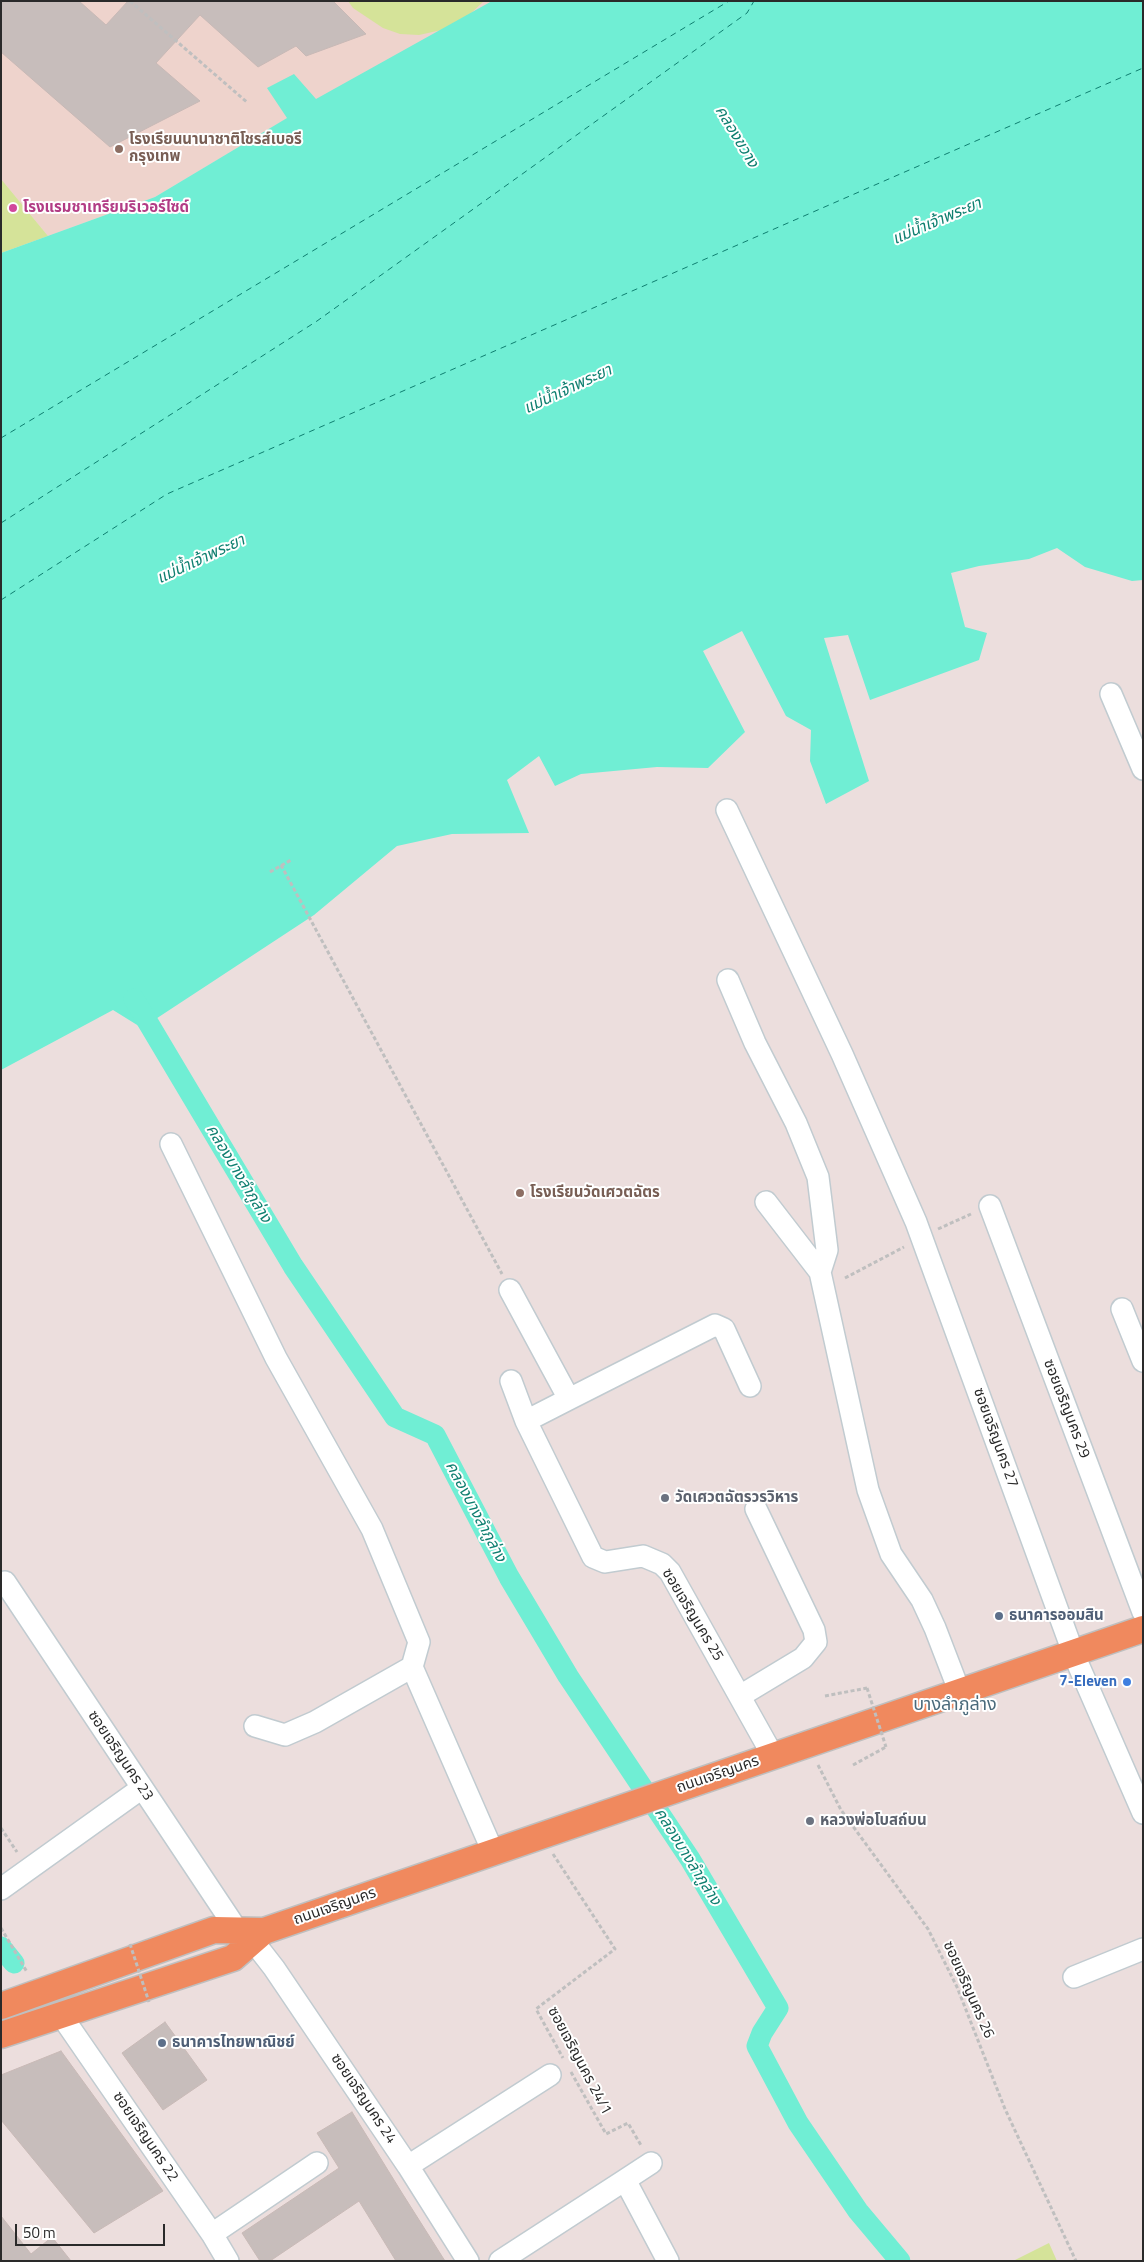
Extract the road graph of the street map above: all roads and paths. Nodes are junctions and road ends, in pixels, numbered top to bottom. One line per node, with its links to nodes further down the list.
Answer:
1 (130, 1): 2 (path)
2 (248, 103)
3 (1111, 694): 4 (street)
4 (1143, 769)
5 (728, 810): 25 (street, ซอยเจริญนคร 27)
6 (291, 860): 7 (path)
7 (281, 866): 8 (path); 14 (path)
8 (270, 872)
9 (728, 980): 13 (street)
10 (171, 1144): 26 (street)
11 (766, 1202): 13 (street)
12 (990, 1206): 23 (street, ซอยเจริญนคร 29)
13 (820, 1272): 27 (street)
14 (510, 1290): 19 (street)
15 (1122, 1310): 16 (street)
16 (1143, 1361)
17 (511, 1381): 20 (street, ซอยเจริญนคร 25)
18 (750, 1386): 19 (street)
19 (569, 1399): 20 (street)
20 (526, 1421): 28 (street, ซอยเจริญนคร 25)
21 (756, 1509): 28 (street)
22 (5, 1582): 34 (street, ซอยเจริญนคร 23)
23 (1143, 1612)
24 (1143, 1629): 25 (main road, ถนนเจริญนคร)
25 (1074, 1655): 27 (main road, ถนนเจริญนคร); 35 (street, ซอยเจริญนคร 27)
26 (412, 1667): 30 (street); 38 (street)
27 (960, 1694): 31 (main road, ถนนเจริญนคร)
28 (740, 1696): 32 (street, ซอยเจริญนคร 25)
29 (825, 1696): 33 (path, bridge)
30 (255, 1726)
31 (808, 1745): 32 (main road, ถนนเจริญนคร); 61 (path, ซอยเจริญนคร 26)
32 (773, 1756): 37 (main road, ถนนเจริญนคร)
33 (853, 1765)
34 (142, 1788): 39 (street); 42 (street, ซอยเจริญนคร 23)
35 (1143, 1813)
36 (1, 1828): 39 (path)
37 (541, 1836): 38 (main road, ถนนเจริญนคร); 53 (path, ซอยเจริญนคร 24/1)
38 (493, 1852): 42 (main road, ถนนเจริญนคร)
39 (29, 1869): 40 (street)
40 (1, 1889)
41 (1, 1928): 45 (path)
42 (252, 1934): 48 (main road, ถนนเจริญนคร); 49 (main road, ถนนเจริญนคร); 54 (street, ซอยเจริญนคร 24)
43 (130, 1944): 47 (path, bridge)
44 (1143, 1949): 46 (street)
45 (26, 1972)
46 (1074, 1977)
47 (149, 2002)
48 (1, 2006)
49 (61, 2014): 50 (main road, ถนนเจริญนคร); 56 (street, ซอยเจริญนคร 22)
50 (1, 2035)
51 (550, 2075): 54 (street)
52 (317, 2163): 56 (street)
53 (651, 2163): 55 (street)
54 (408, 2166): 58 (street, ซอยเจริญนคร 24)
55 (625, 2180): 59 (street); 60 (street)
56 (212, 2234): 57 (street, ซอยเจริญนคร 22)
57 (228, 2261)
58 (468, 2261)
59 (500, 2261)
60 (668, 2261)
61 (1076, 2261)

